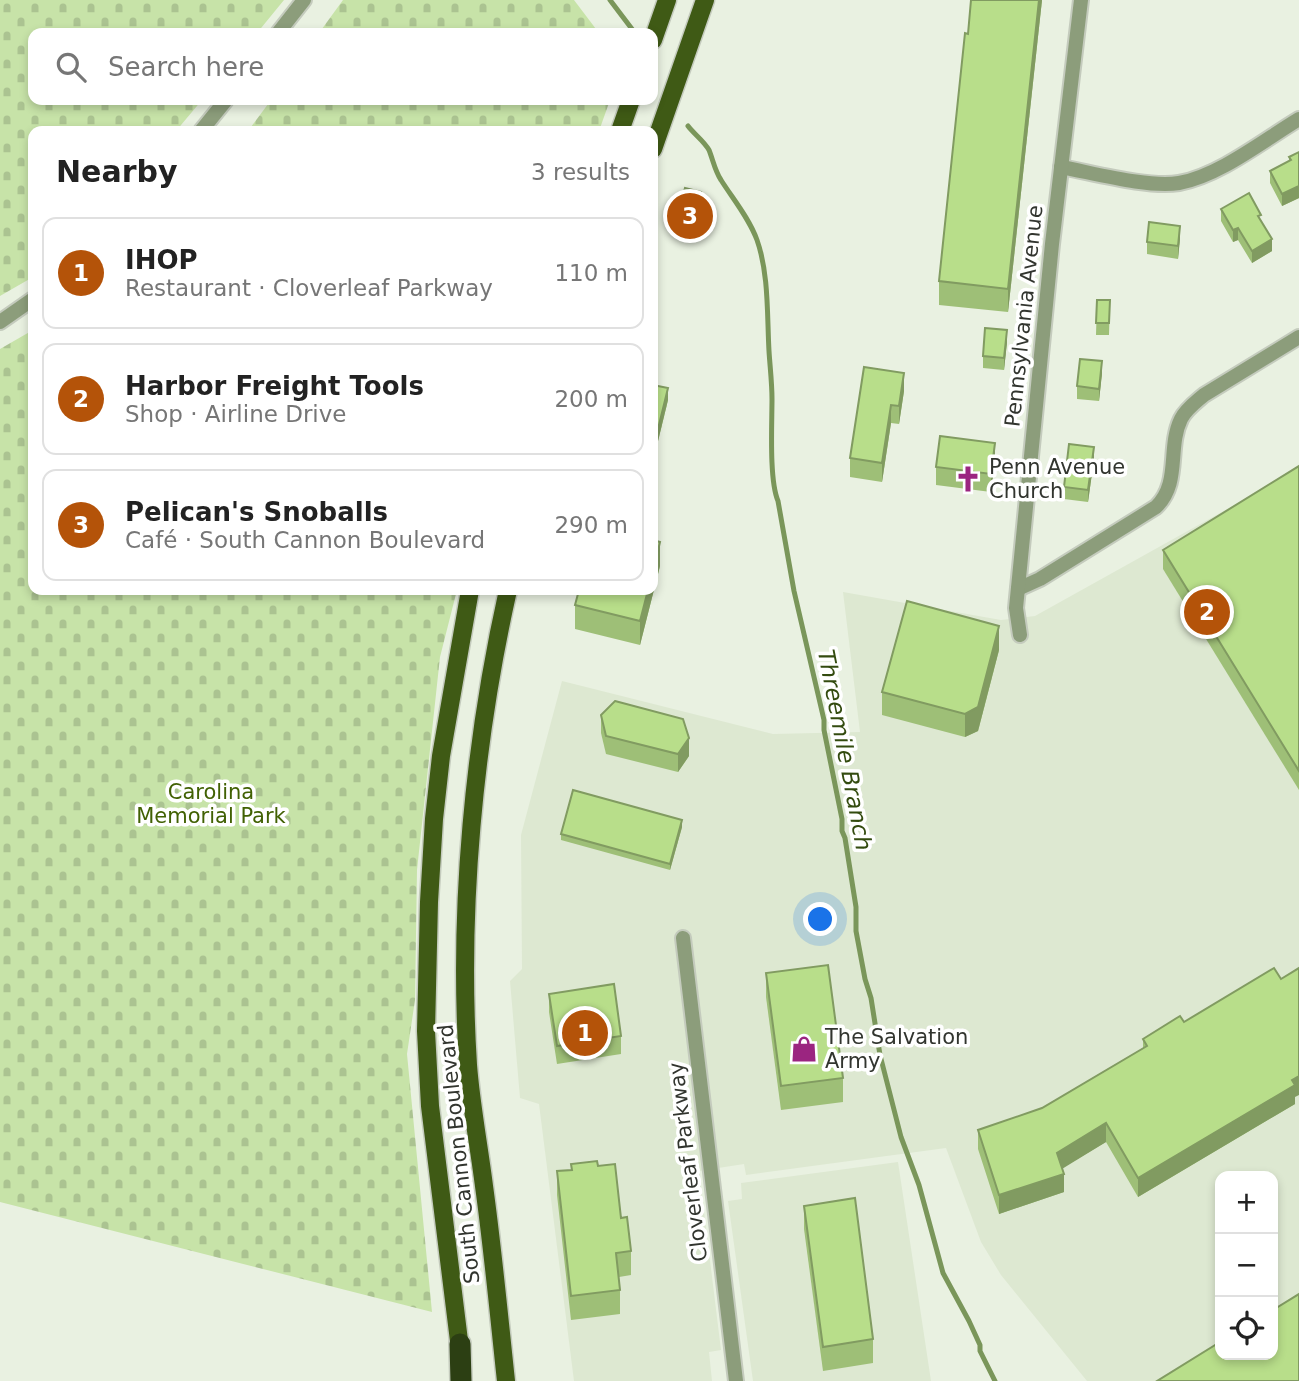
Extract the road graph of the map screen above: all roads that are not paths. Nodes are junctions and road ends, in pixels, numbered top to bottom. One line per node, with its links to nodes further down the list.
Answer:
1 (304, 0): 5 (street)
2 (667, 0): 6 (main road)
3 (705, 0): 12 (main road)
4 (1081, 0): 13 (street, Pennsylvania Avenue)
5 (282, 28)
6 (657, 28)
7 (222, 105): 10 (street)
8 (629, 105): 11 (main road)
9 (1299, 119): 13 (street)
10 (205, 126)
11 (622, 126)
12 (658, 135)
13 (1061, 167): 17 (street, Pennsylvania Avenue)
14 (28, 302): 15 (street)
15 (0, 322)
16 (1299, 337): 17 (street)
17 (1018, 589): 20 (street, Pennsylvania Avenue)
18 (469, 595): 22 (main road, South Cannon Boulevard)
19 (507, 595): 24 (main road, South Cannon Boulevard)
20 (1020, 635)
21 (682, 938): 25 (street, Cloverleaf Parkway)
22 (460, 1344): 23 (highway)
23 (463, 1381)
24 (506, 1381)
25 (736, 1381)

